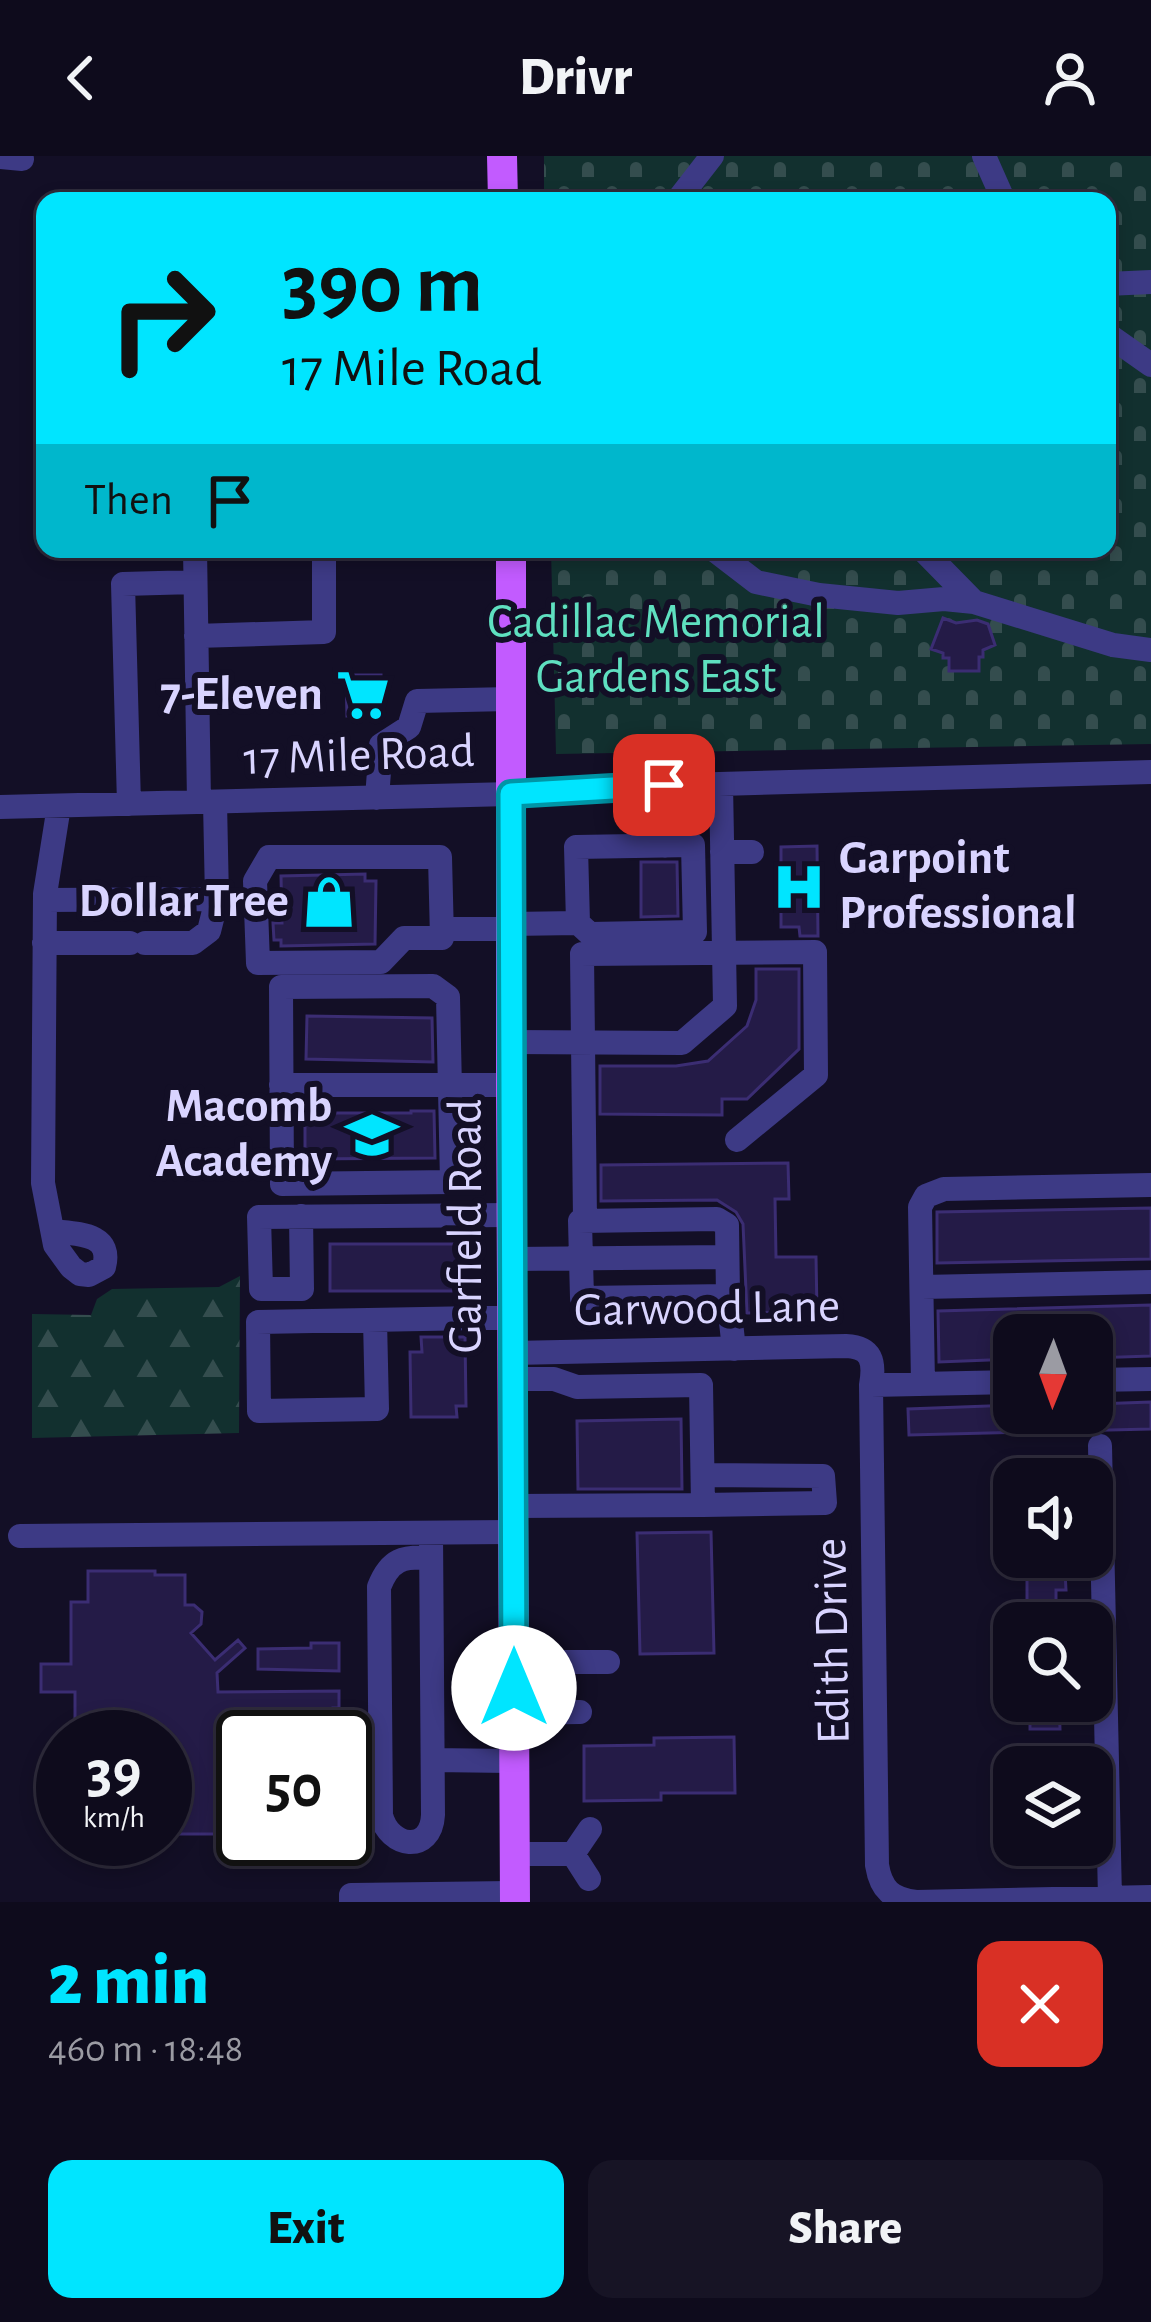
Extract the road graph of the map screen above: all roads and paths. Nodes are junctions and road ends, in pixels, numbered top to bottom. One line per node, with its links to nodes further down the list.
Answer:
1 (502, 156): 4 (main road)
2 (712, 156): 5 (street)
3 (984, 156): 6 (street)
4 (503, 192)
5 (684, 192)
6 (1000, 192)
7 (1151, 282): 8 (street)
8 (1116, 284)
9 (1116, 340): 10 (street)
10 (1151, 365)
11 (195, 558): 16 (street)
12 (324, 558): 18 (street)
13 (511, 558): 20 (main road, Garfield Road)
14 (725, 558): 17 (street)
15 (931, 558): 17 (street)
16 (195, 582): 18 (street); 27 (street)
17 (974, 602): 19 (street)
18 (196, 636): 26 (street)
19 (1151, 650)
20 (512, 699): 24 (main road, Garfield Road); 25 (street)
21 (1151, 772): 22 (street, 17 Mile Road)
22 (721, 784): 23 (street, 17 Mile Road); 31 (street)
23 (664, 785): 24 (street, 17 Mile Road); 30 (street)
24 (511, 794): 25 (street, 17 Mile Road); 36 (main road, Garfield Road)
25 (376, 798): 26 (street, 17 Mile Road)
26 (207, 802): 27 (street, 17 Mile Road); 33 (street)
27 (129, 804): 28 (street, 17 Mile Road)
28 (59, 806): 29 (street, 17 Mile Road); 34 (street)
29 (0, 807)
30 (665, 846): 35 (street); 35 (street)
31 (722, 852): 32 (street); 39 (street)
32 (752, 852)
33 (217, 899): 34 (street); 38 (street)
34 (45, 900): 38 (street)
35 (578, 923): 36 (street)
36 (510, 927): 37 (street); 40 (main road, Garfield Road)
37 (442, 929): 37 (street)
38 (44, 943): 50 (street)
39 (724, 951): 41 (street); 41 (street); 45 (street)
40 (511, 1042): 41 (street); 42 (main road, Garfield Road)
41 (583, 1043): 49 (street)
42 (511, 1084): 44 (street); 47 (main road, Garfield Road)
43 (281, 1085): 44 (street); 44 (street); 44 (street)
44 (450, 1085)
45 (737, 1140)
46 (1151, 1185): 55 (street)
47 (512, 1215): 48 (street); 52 (main road, Garfield Road)
48 (301, 1216)
49 (585, 1220): 51 (street); 53 (street)
50 (52, 1231)
51 (727, 1258): 53 (street); 56 (street)
52 (512, 1259): 53 (street); 57 (main road, Garfield Road)
53 (581, 1259): 56 (street)
54 (1151, 1282): 55 (street)
55 (922, 1287): 64 (street)
56 (728, 1296): 59 (street)
57 (512, 1318): 58 (street); 60 (main road, Garfield Road)
58 (375, 1320): 58 (street)
59 (734, 1349): 60 (street, Garwood Lane); 65 (street, Garwood Lane)
60 (513, 1366): 67 (street); 69 (main road, Garfield Road)
61 (1151, 1378): 62 (street)
62 (1113, 1379)
63 (993, 1382): 64 (street)
64 (923, 1384): 65 (street)
65 (871, 1385): 84 (street, Edith Drive)
66 (1100, 1447): 84 (street)
67 (703, 1475): 68 (street); 68 (street)
68 (703, 1505): 69 (street)
69 (513, 1519): 71 (street); 72 (main road, Garfield Road)
70 (20, 1536): 71 (street)
71 (431, 1545): 76 (street); 76 (street)
72 (513, 1662): 73 (street); 75 (main road, Garfield Road)
73 (608, 1663)
74 (580, 1712): 75 (street)
75 (514, 1713): 77 (main road, Garfield Road)
76 (433, 1760): 77 (street)
77 (514, 1761): 80 (main road, Garfield Road)
78 (590, 1829): 79 (street)
79 (572, 1854): 80 (street); 81 (street)
80 (515, 1855): 82 (main road, Garfield Road)
81 (589, 1879)
82 (515, 1897): 85 (street)
83 (1151, 1897): 84 (street)
84 (1110, 1898)
85 (351, 1902)

